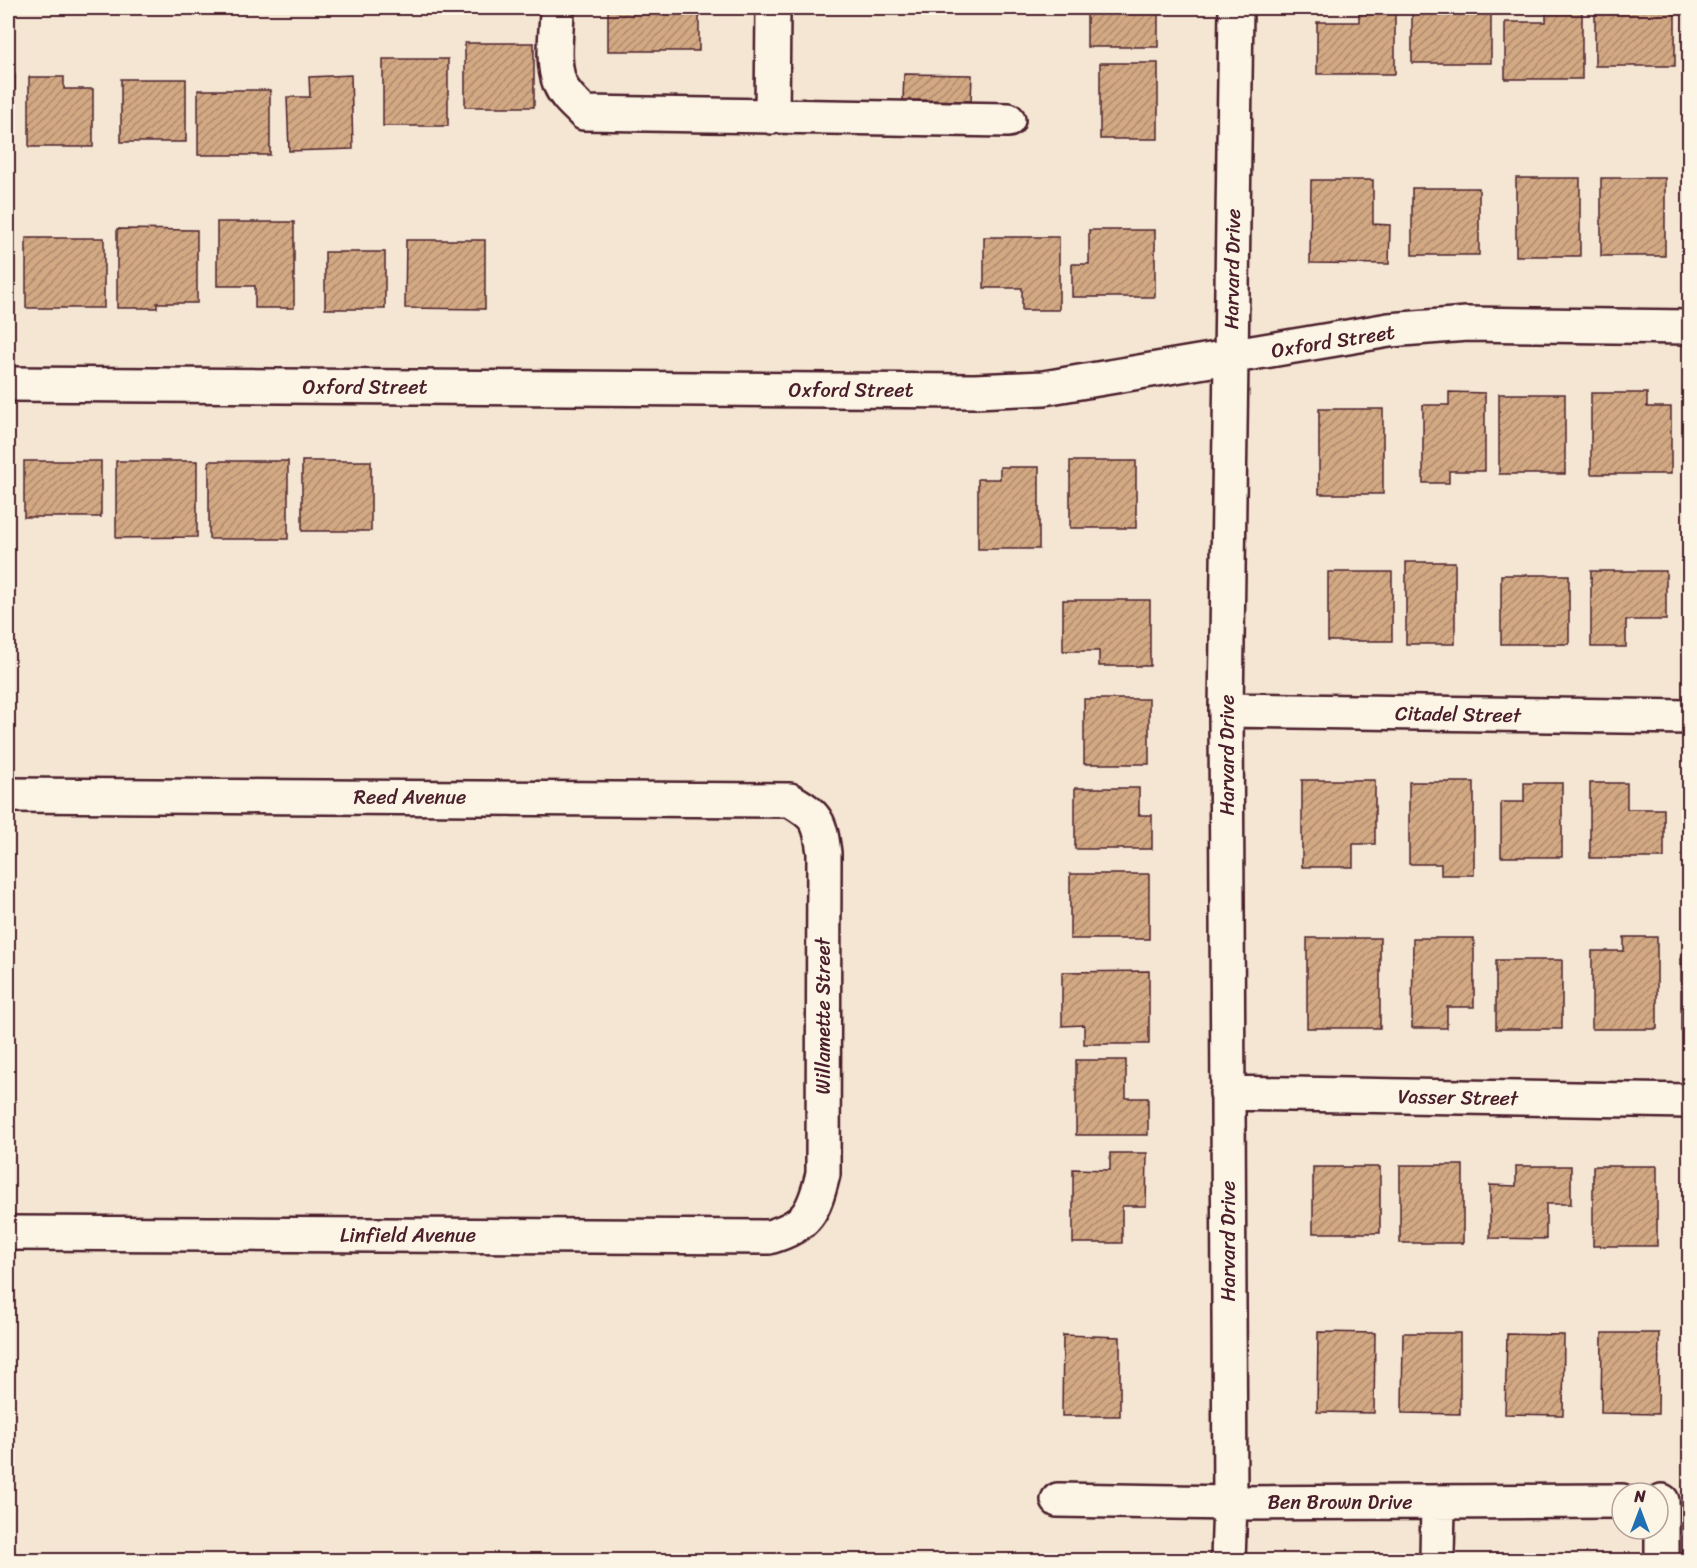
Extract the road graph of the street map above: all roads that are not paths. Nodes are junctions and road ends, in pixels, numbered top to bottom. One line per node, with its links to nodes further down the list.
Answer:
1 (557, 8): 4 (street)
2 (773, 8): 4 (street)
3 (1236, 8): 7 (street, Harvard Drive)
4 (772, 117): 5 (street)
5 (1008, 120)
6 (1689, 327): 7 (street, Oxford Street)
7 (1231, 358): 8 (street, Oxford Street); 9 (street, Harvard Drive)
8 (8, 384)
9 (1226, 710): 10 (street, Citadel Street); 13 (street, Harvard Drive)
10 (1689, 717)
11 (8, 795): 12 (street, Reed Avenue)
12 (810, 811): 15 (street, Willamette Street)
13 (1227, 1093): 14 (street, Vasser Street); 20 (street, Harvard Drive)
14 (1689, 1101)
15 (804, 1220): 16 (street, Linfield Avenue)
16 (8, 1233)
17 (1058, 1500): 20 (street, Ben Brown Drive)
18 (1438, 1502): 19 (street, Ben Brown Drive); 20 (street, Ben Brown Drive); 23 (street)
19 (1610, 1502)
20 (1230, 1503): 22 (street, Harvard Drive)
21 (1665, 1541): 24 (street)
22 (1228, 1560)
23 (1437, 1560)
24 (1662, 1560)

